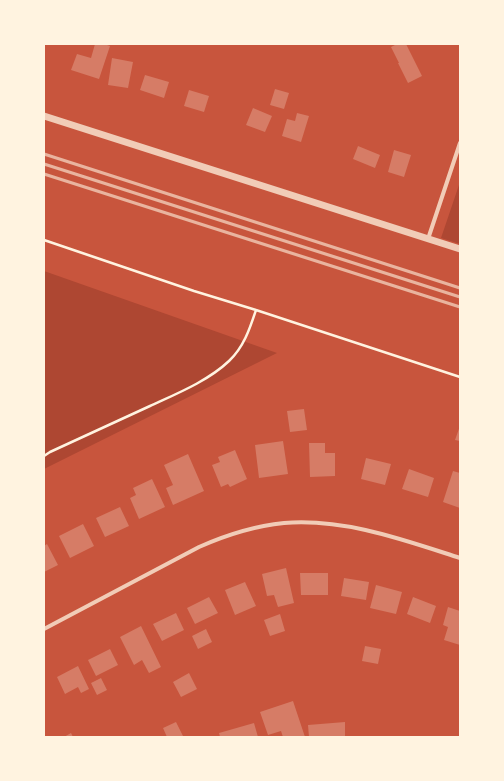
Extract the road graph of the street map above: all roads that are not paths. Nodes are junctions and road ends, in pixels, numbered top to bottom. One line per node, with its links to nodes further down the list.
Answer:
1 (44, 116): 3 (street)
2 (460, 143): 3 (street)
3 (428, 239): 4 (street)
4 (460, 249)
5 (460, 558): 6 (street)
6 (44, 629)

